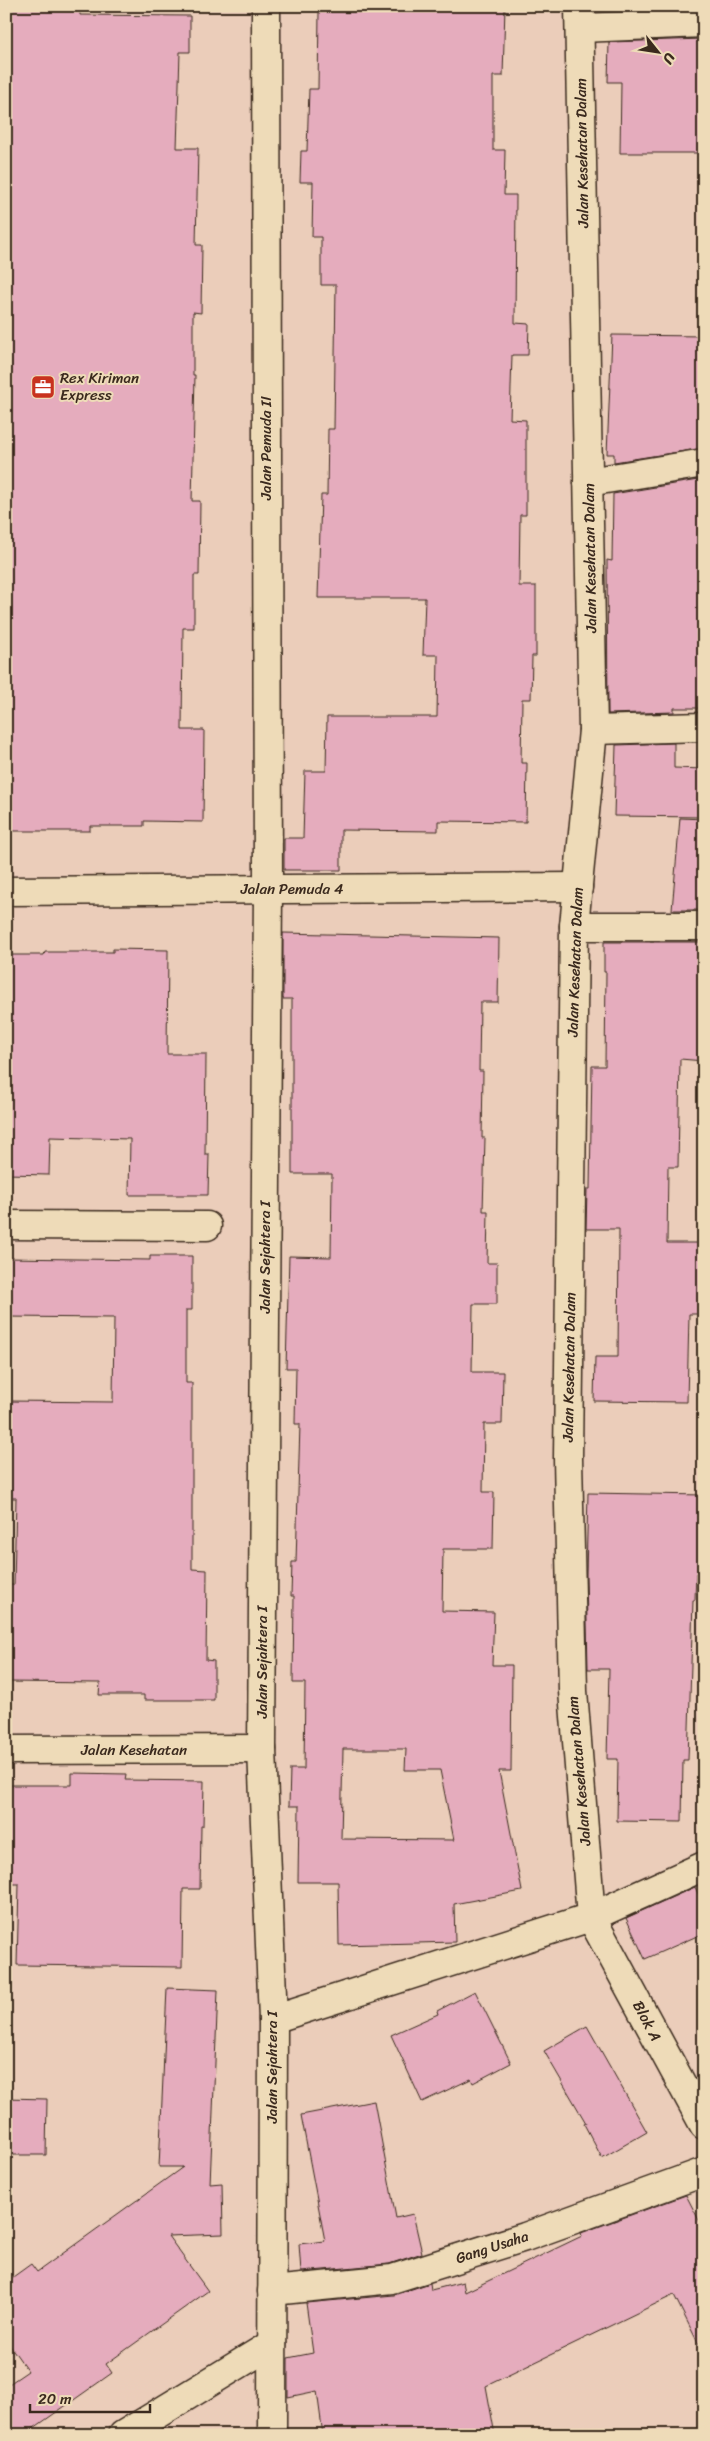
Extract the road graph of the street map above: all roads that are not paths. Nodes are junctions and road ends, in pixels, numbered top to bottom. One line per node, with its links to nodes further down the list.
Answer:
1 (266, 6): 9 (street, Jalan Pemuda II)
2 (580, 17): 3 (street); 5 (street, Jalan Kesehatan Dalam)
3 (704, 23)
4 (704, 464): 5 (street)
5 (588, 482): 7 (street, Jalan Kesehatan Dalam)
6 (704, 727): 7 (street)
7 (593, 730): 8 (street, Jalan Kesehatan Dalam)
8 (578, 887): 9 (street, Jalan Pemuda 4); 11 (street, Jalan Kesehatan Dalam)
9 (268, 889): 10 (street, Jalan Pemuda 4); 15 (street, Jalan Sejahtera I)
10 (6, 891)
11 (574, 926): 12 (street); 18 (street, Jalan Kesehatan Dalam)
12 (704, 926)
13 (6, 1225): 14 (street)
14 (207, 1226)
15 (262, 1749): 16 (street, Jalan Kesehatan); 19 (street, Jalan Sejahtera I)
16 (6, 1750)
17 (704, 1866): 18 (street)
18 (591, 1917): 19 (street); 20 (street, Blok A)
19 (273, 2019): 22 (street, Jalan Sejahtera I)
20 (704, 2125)
21 (704, 2172): 22 (street, Gang Usaha)
22 (272, 2290): 23 (street, Jalan Sejahtera I)
23 (272, 2344): 24 (street); 25 (street, Jalan Sejahtera I)
24 (123, 2435)
25 (272, 2435)

